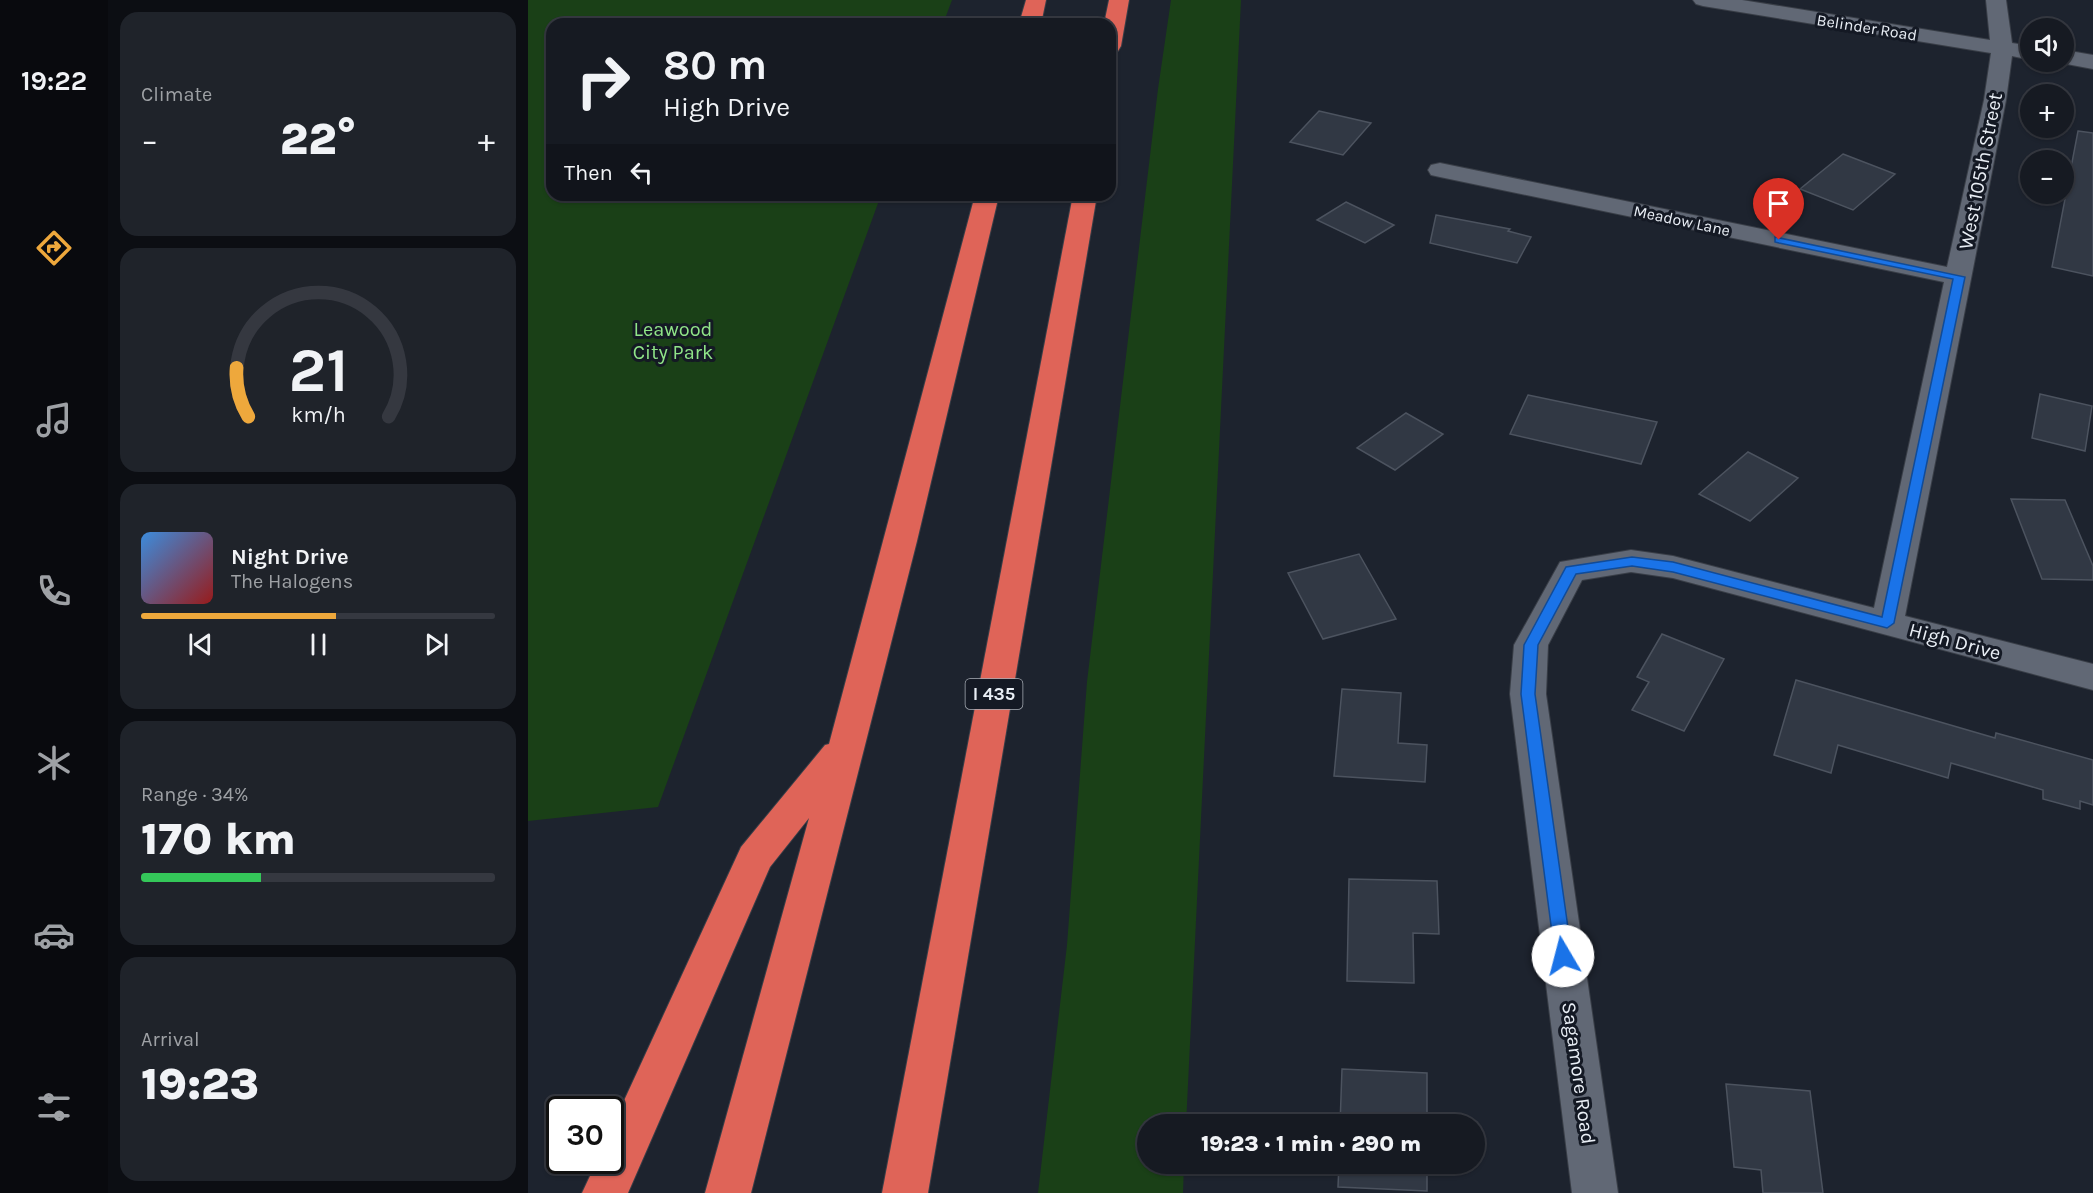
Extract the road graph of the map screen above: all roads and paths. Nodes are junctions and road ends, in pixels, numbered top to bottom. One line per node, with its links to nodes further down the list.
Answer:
1 (1036, 0): 5 (highway)
2 (1119, 0): 6 (highway)
3 (1702, 0): 7 (street, Belinder Road)
4 (1996, 0): 7 (street, West 105th Street)
5 (1032, 18)
6 (1115, 18)
7 (2002, 49): 8 (street, Belinder Road); 14 (street, West 105th Street)
8 (2020, 51)
9 (2074, 59): 10 (street)
10 (2093, 62)
11 (1440, 170): 14 (street, Meadow Lane)
12 (986, 201): 18 (highway)
13 (1084, 201): 21 (highway, I 435)
14 (1959, 277): 16 (street, West 105th Street)
15 (1571, 570): 16 (street, High Drive); 22 (street, Sagamore Road)
16 (1887, 623): 17 (street, High Drive)
17 (2093, 677)
18 (845, 746): 19 (highway); 20 (highway)
19 (605, 1193)
20 (728, 1193)
21 (905, 1193)
22 (1595, 1193)

